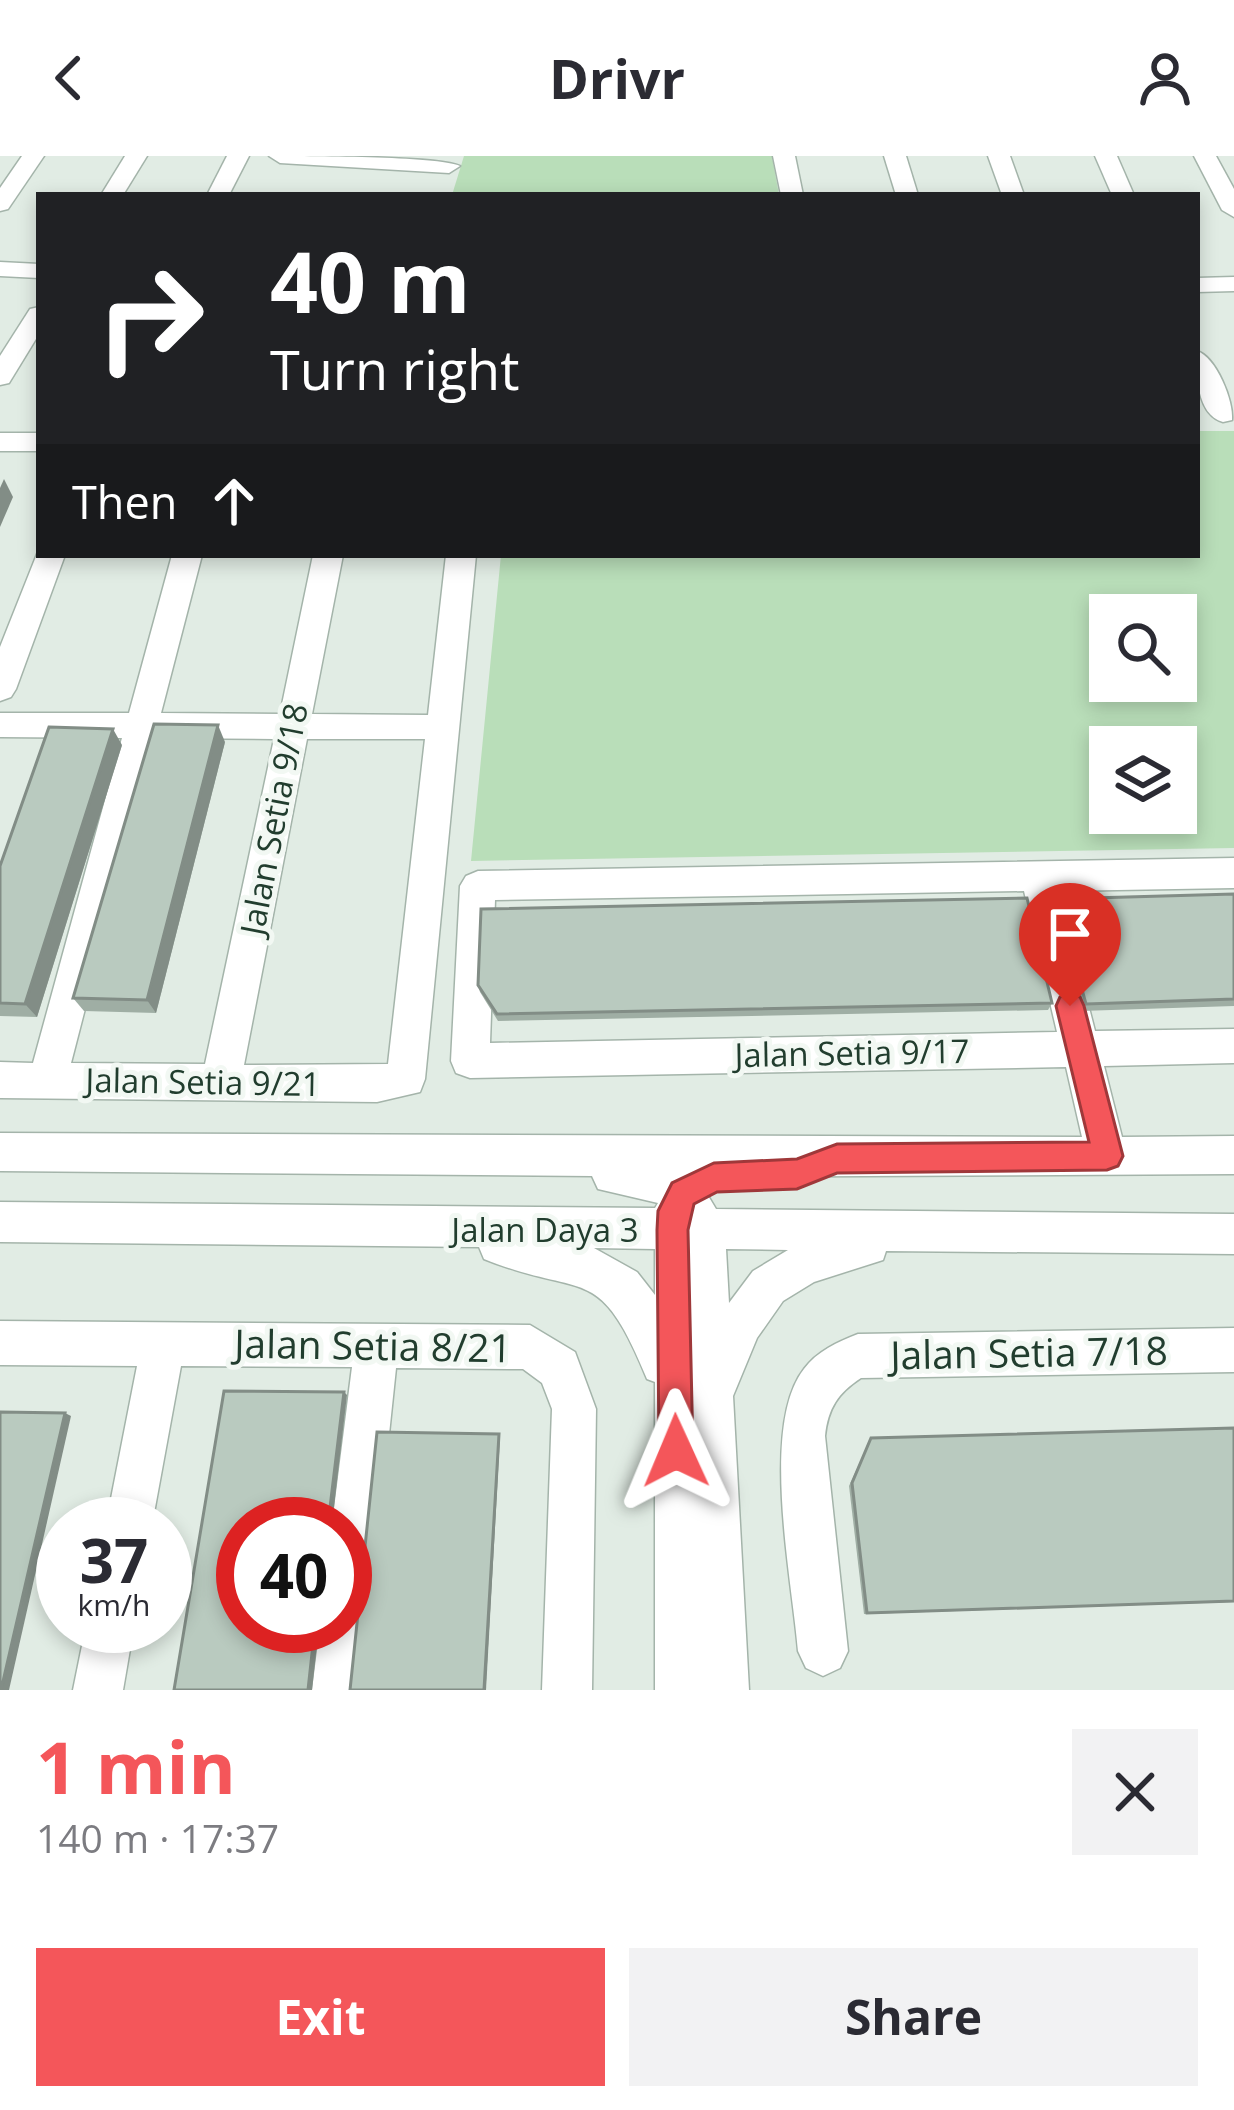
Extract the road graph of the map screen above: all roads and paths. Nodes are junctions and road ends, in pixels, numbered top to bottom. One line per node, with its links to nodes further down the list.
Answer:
1 (33, 156): 19 (street)
2 (136, 156): 12 (street)
3 (238, 156): 13 (street)
4 (280, 156): 11 (street)
5 (784, 156): 15 (street)
6 (896, 156): 16 (street)
7 (999, 156): 17 (street)
8 (1106, 156): 18 (street)
9 (1205, 156): 20 (street)
10 (451, 161): 11 (street); 14 (street)
11 (339, 164)
12 (114, 192)
13 (220, 192)
14 (440, 192)
15 (791, 192)
16 (907, 192)
17 (1011, 192)
18 (1122, 192)
19 (0, 205)
20 (1234, 210)
21 (0, 269): 22 (street)
22 (36, 271)
23 (1234, 284): 24 (street)
24 (1200, 285)
25 (36, 319): 27 (street)
26 (1200, 367): 28 (street)
27 (0, 377)
28 (1218, 414)
29 (0, 442): 30 (street)
30 (36, 442)
31 (49, 558): 35 (street)
32 (186, 558): 37 (street)
33 (327, 558): 38 (street, Jalan Setia 9/18)
34 (461, 558): 39 (street)
35 (0, 689)
36 (0, 725): 37 (street)
37 (142, 726): 38 (street); 45 (street)
38 (292, 727): 39 (street); 46 (street, Jalan Setia 9/18)
39 (443, 727): 46 (street, Jalan Setia 9/21)
40 (1234, 873): 41 (street)
41 (1038, 876): 43 (street); 43 (street, Jalan Setia 9/17)
42 (1234, 1046): 43 (street, Jalan Setia 9/17)
43 (1081, 1049): 50 (street)
44 (0, 1080): 45 (street, Jalan Setia 9/21)
45 (46, 1081): 46 (street, Jalan Setia 9/21)
46 (221, 1082)
47 (0, 1151): 48 (street)
48 (515, 1152): 51 (street); 52 (street)
49 (1234, 1155): 50 (street)
50 (1107, 1156): 51 (street)
51 (837, 1159): 52 (street)
52 (687, 1218): 54 (street, Jalan Daya 3); 55 (street, Jalan Daya 3); 61 (street)
53 (0, 1222): 54 (street, Jalan Daya 3)
54 (437, 1229): 61 (street)
55 (922, 1232): 56 (street, Jalan Daya 3); 61 (street)
56 (1234, 1234)
57 (0, 1343): 58 (street, Jalan Setia 8/21)
58 (164, 1344): 59 (street, Jalan Setia 8/21); 62 (street)
59 (376, 1346): 63 (street); 69 (street, Jalan Setia 8/21)
60 (1234, 1350): 64 (street, Jalan Setia 7/18)
61 (694, 1400): 70 (street); 71 (street)
62 (134, 1497)
63 (359, 1497)
64 (823, 1651)
65 (105, 1653): 67 (street)
66 (341, 1653): 68 (street)
67 (98, 1690)
68 (337, 1690)
69 (567, 1690)
70 (680, 1690)
71 (724, 1690)

